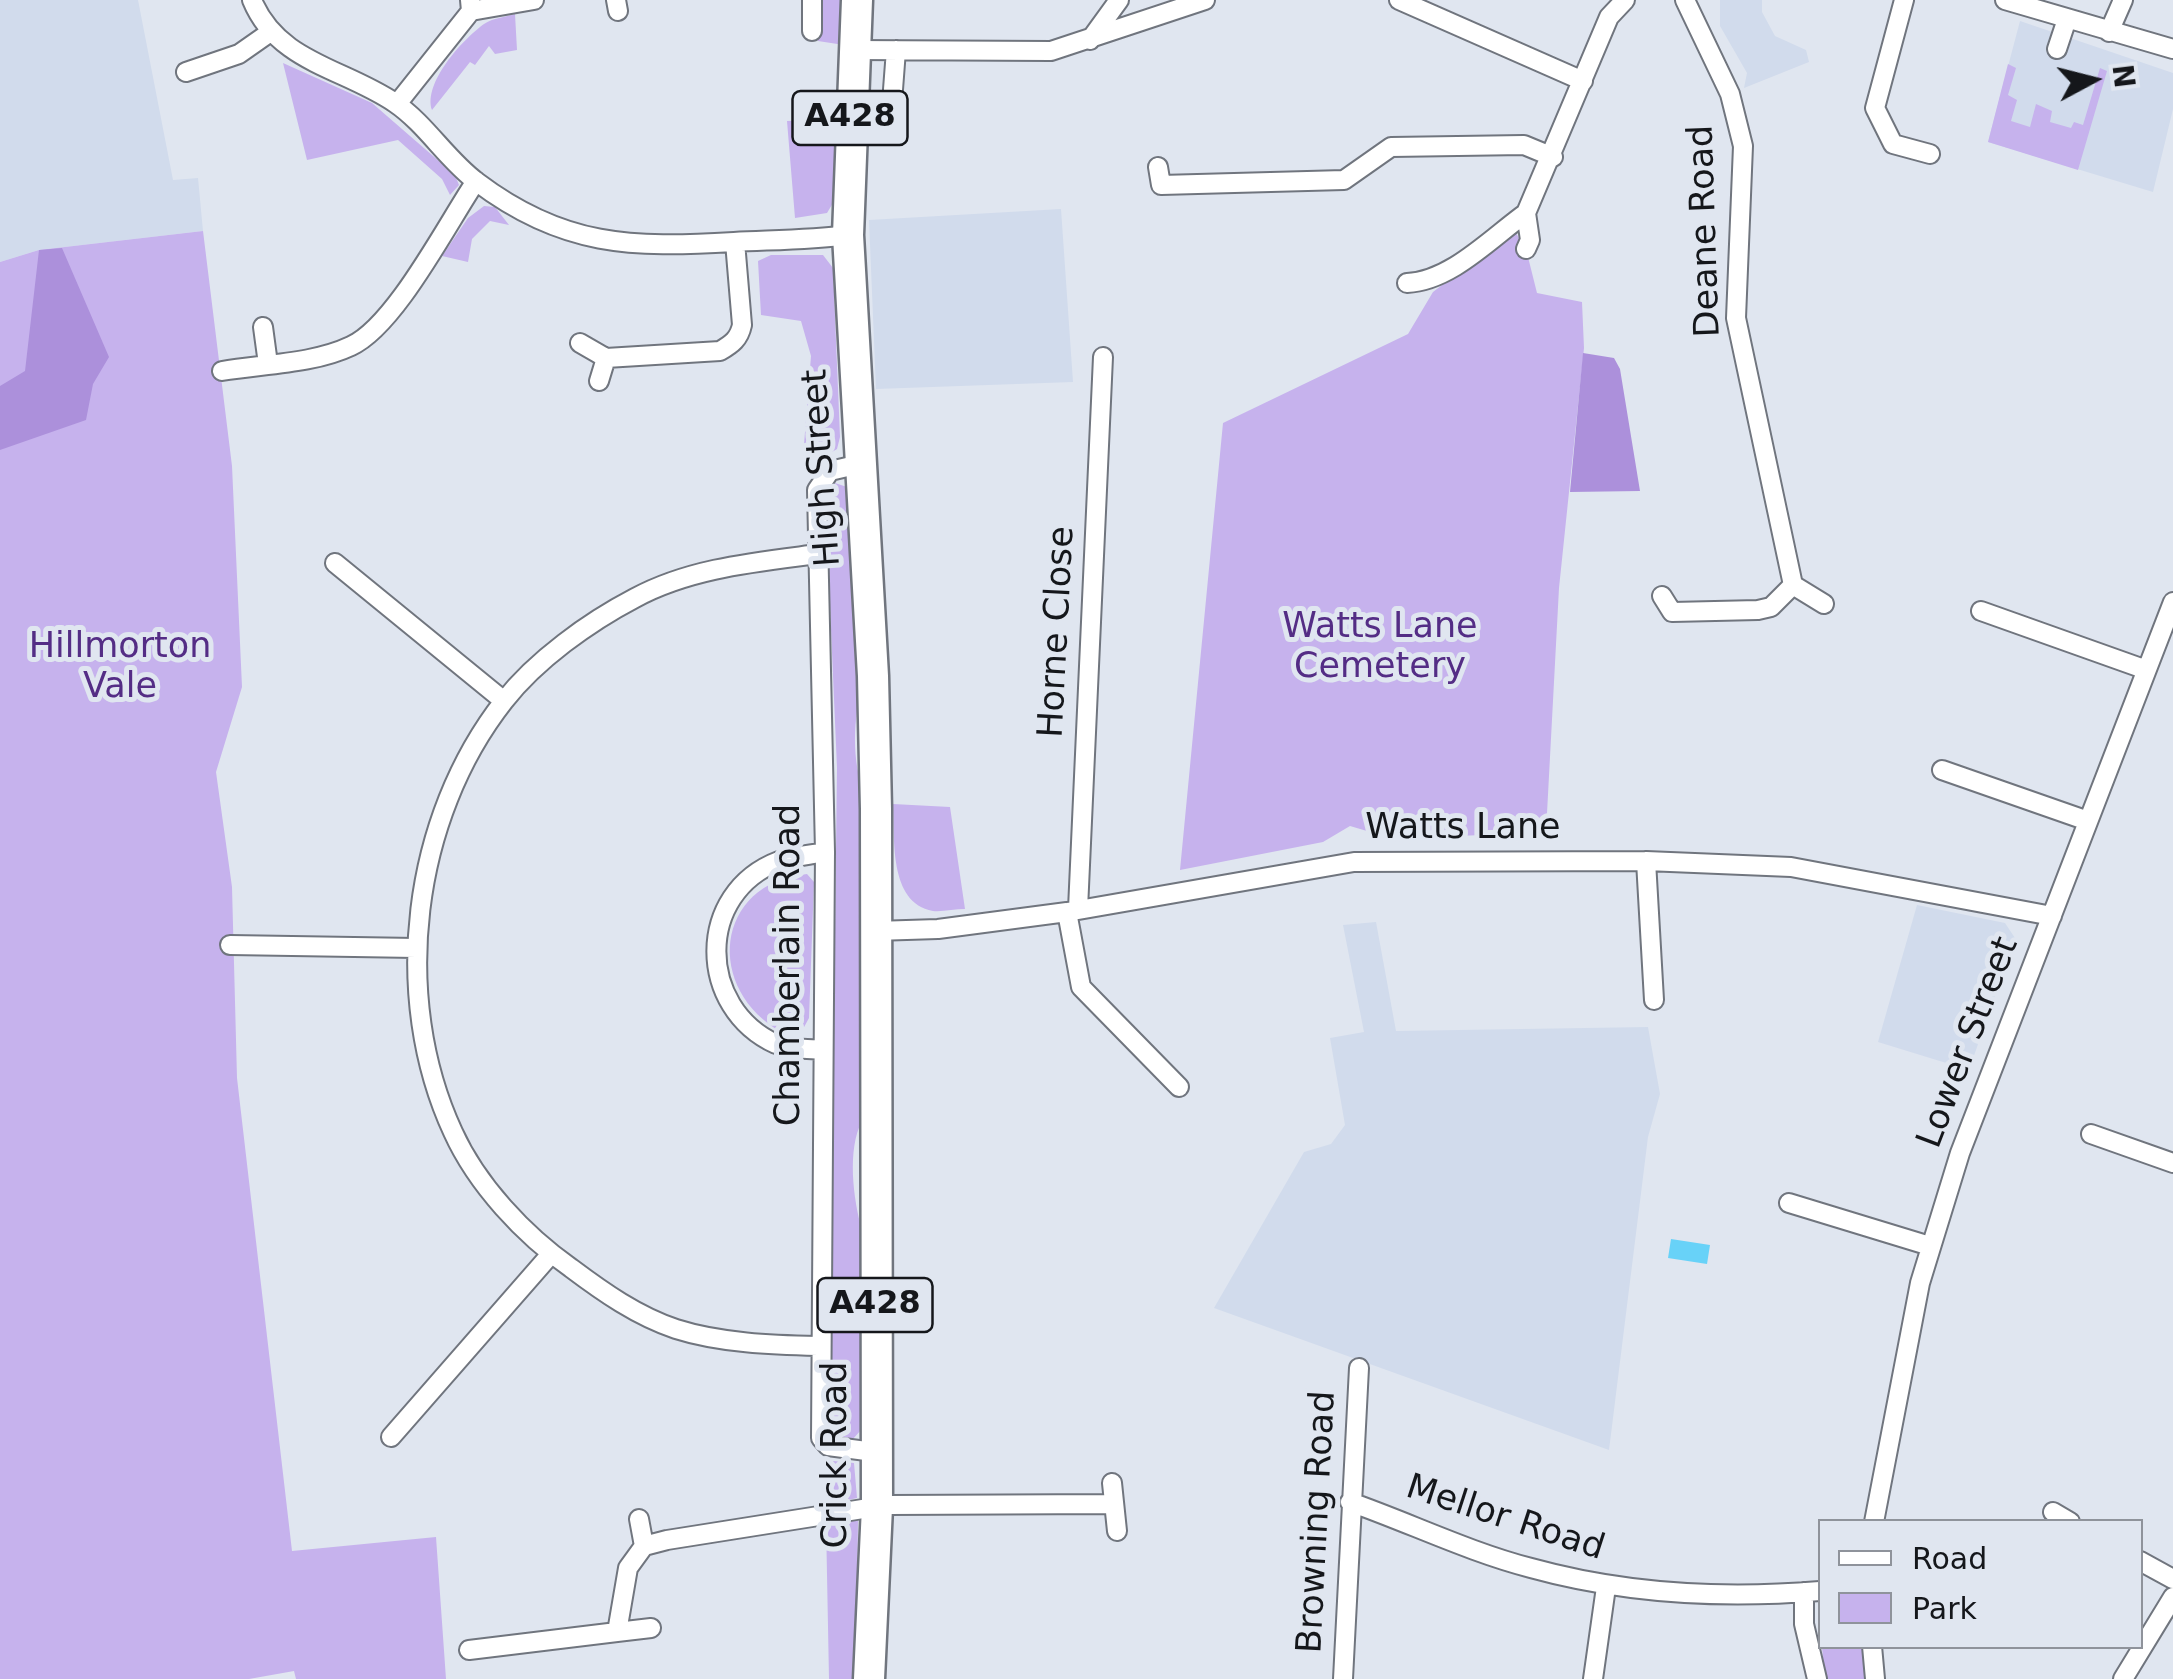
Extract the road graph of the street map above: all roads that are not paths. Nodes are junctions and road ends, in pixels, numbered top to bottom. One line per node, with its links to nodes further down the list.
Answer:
1 (252, 0): 15 (street)
2 (534, 0): 13 (street)
3 (812, 0): 16 (street)
4 (857, 0): 21 (highway, High Street / A428)
5 (1119, 0): 18 (street)
6 (1205, 0): 18 (street)
7 (1399, 0): 24 (street)
8 (1625, 0): 24 (street)
9 (1685, 0): 46 (street, Deane Road)
10 (1904, 0): 27 (street)
11 (2005, 0): 14 (street)
12 (2123, 0): 17 (street)
13 (470, 6): 25 (street)
14 (2067, 19): 17 (street); 19 (street)
15 (269, 32): 23 (street); 25 (street)
16 (812, 32)
17 (2109, 32): 20 (street)
18 (1090, 41): 22 (street)
19 (2058, 49)
20 (2173, 49)
21 (853, 50): 22 (street); 32 (highway, High Street / A428)
22 (896, 50): 26 (street)
23 (186, 72)
24 (1583, 81): 28 (street)
25 (397, 104): 30 (street)
26 (890, 128)
27 (1930, 154)
28 (1553, 157): 29 (street); 31 (street)
29 (1158, 166)
30 (476, 182): 33 (street); 40 (street)
31 (1526, 213): 34 (street); 35 (street)
32 (848, 236): 33 (street); 43 (highway, High Street / A428)
33 (736, 242): 39 (street)
34 (1526, 249)
35 (1406, 283)
36 (263, 327): 40 (street)
37 (580, 343): 39 (street)
38 (1103, 357): 57 (street, Horne Close)
39 (606, 358): 42 (street)
40 (268, 364): 41 (street)
41 (222, 371)
42 (599, 381)
43 (860, 464): 44 (street, Chamberlain Road); 59 (highway, High Street / A428)
44 (818, 554): 52 (street); 55 (street, Chamberlain Road)
45 (336, 562): 52 (street)
46 (1793, 585): 48 (street); 50 (street)
47 (2173, 602): 51 (street, Lower Street)
48 (1824, 604)
49 (1981, 611): 51 (street)
50 (1666, 612)
51 (2144, 670): 54 (street, Lower Street)
52 (504, 701): 61 (street)
53 (1942, 770): 54 (street)
54 (2088, 821): 58 (street, Lower Street)
55 (825, 852): 63 (street, Chamberlain Road); 63 (street)
56 (1646, 860): 57 (street, Watts Lane); 58 (street, Watts Lane); 62 (street)
57 (1072, 910): 59 (street, Watts Lane); 64 (street, Horne Close)
58 (2052, 916): 68 (street, Lower Street)
59 (875, 931): 73 (highway, Crick Road / A428)
60 (230, 945): 61 (street)
61 (416, 948): 69 (street)
62 (1654, 1000)
63 (823, 1050): 70 (street, Chamberlain Road)
64 (1178, 1087)
65 (2091, 1134): 66 (street)
66 (2173, 1163)
67 (1789, 1203): 68 (street)
68 (1930, 1246): 79 (street, Lower Street)
69 (551, 1254): 70 (street); 72 (street)
70 (818, 1346): 73 (street, Chamberlain Road)
71 (1359, 1368): 75 (street, Browning Road)
72 (391, 1437)
73 (874, 1452): 77 (highway, Crick Road / A428)
74 (1112, 1483): 76 (street)
75 (1350, 1502): 84 (street, Mellor Road); 94 (street, Browning Road)
76 (1114, 1504): 77 (street); 80 (street)
77 (877, 1507): 81 (street); 93 (highway, Crick Road / A428)
78 (639, 1519): 81 (street)
79 (1875, 1519)
80 (1117, 1531)
81 (644, 1546): 88 (street)
82 (2143, 1563): 83 (street)
83 (2173, 1580)
84 (1606, 1586): 85 (street, Mellor Road); 95 (street)
85 (1812, 1592): 96 (street)
86 (2173, 1597): 89 (street)
87 (652, 1628): 88 (street)
88 (616, 1632): 92 (street)
89 (2143, 1646)
90 (1872, 1649): 97 (street)
91 (2141, 1649): 98 (street)
92 (468, 1650)
93 (869, 1679)
94 (1343, 1679)
95 (1593, 1679)
96 (1817, 1679)
97 (1875, 1679)
98 (2123, 1679)

